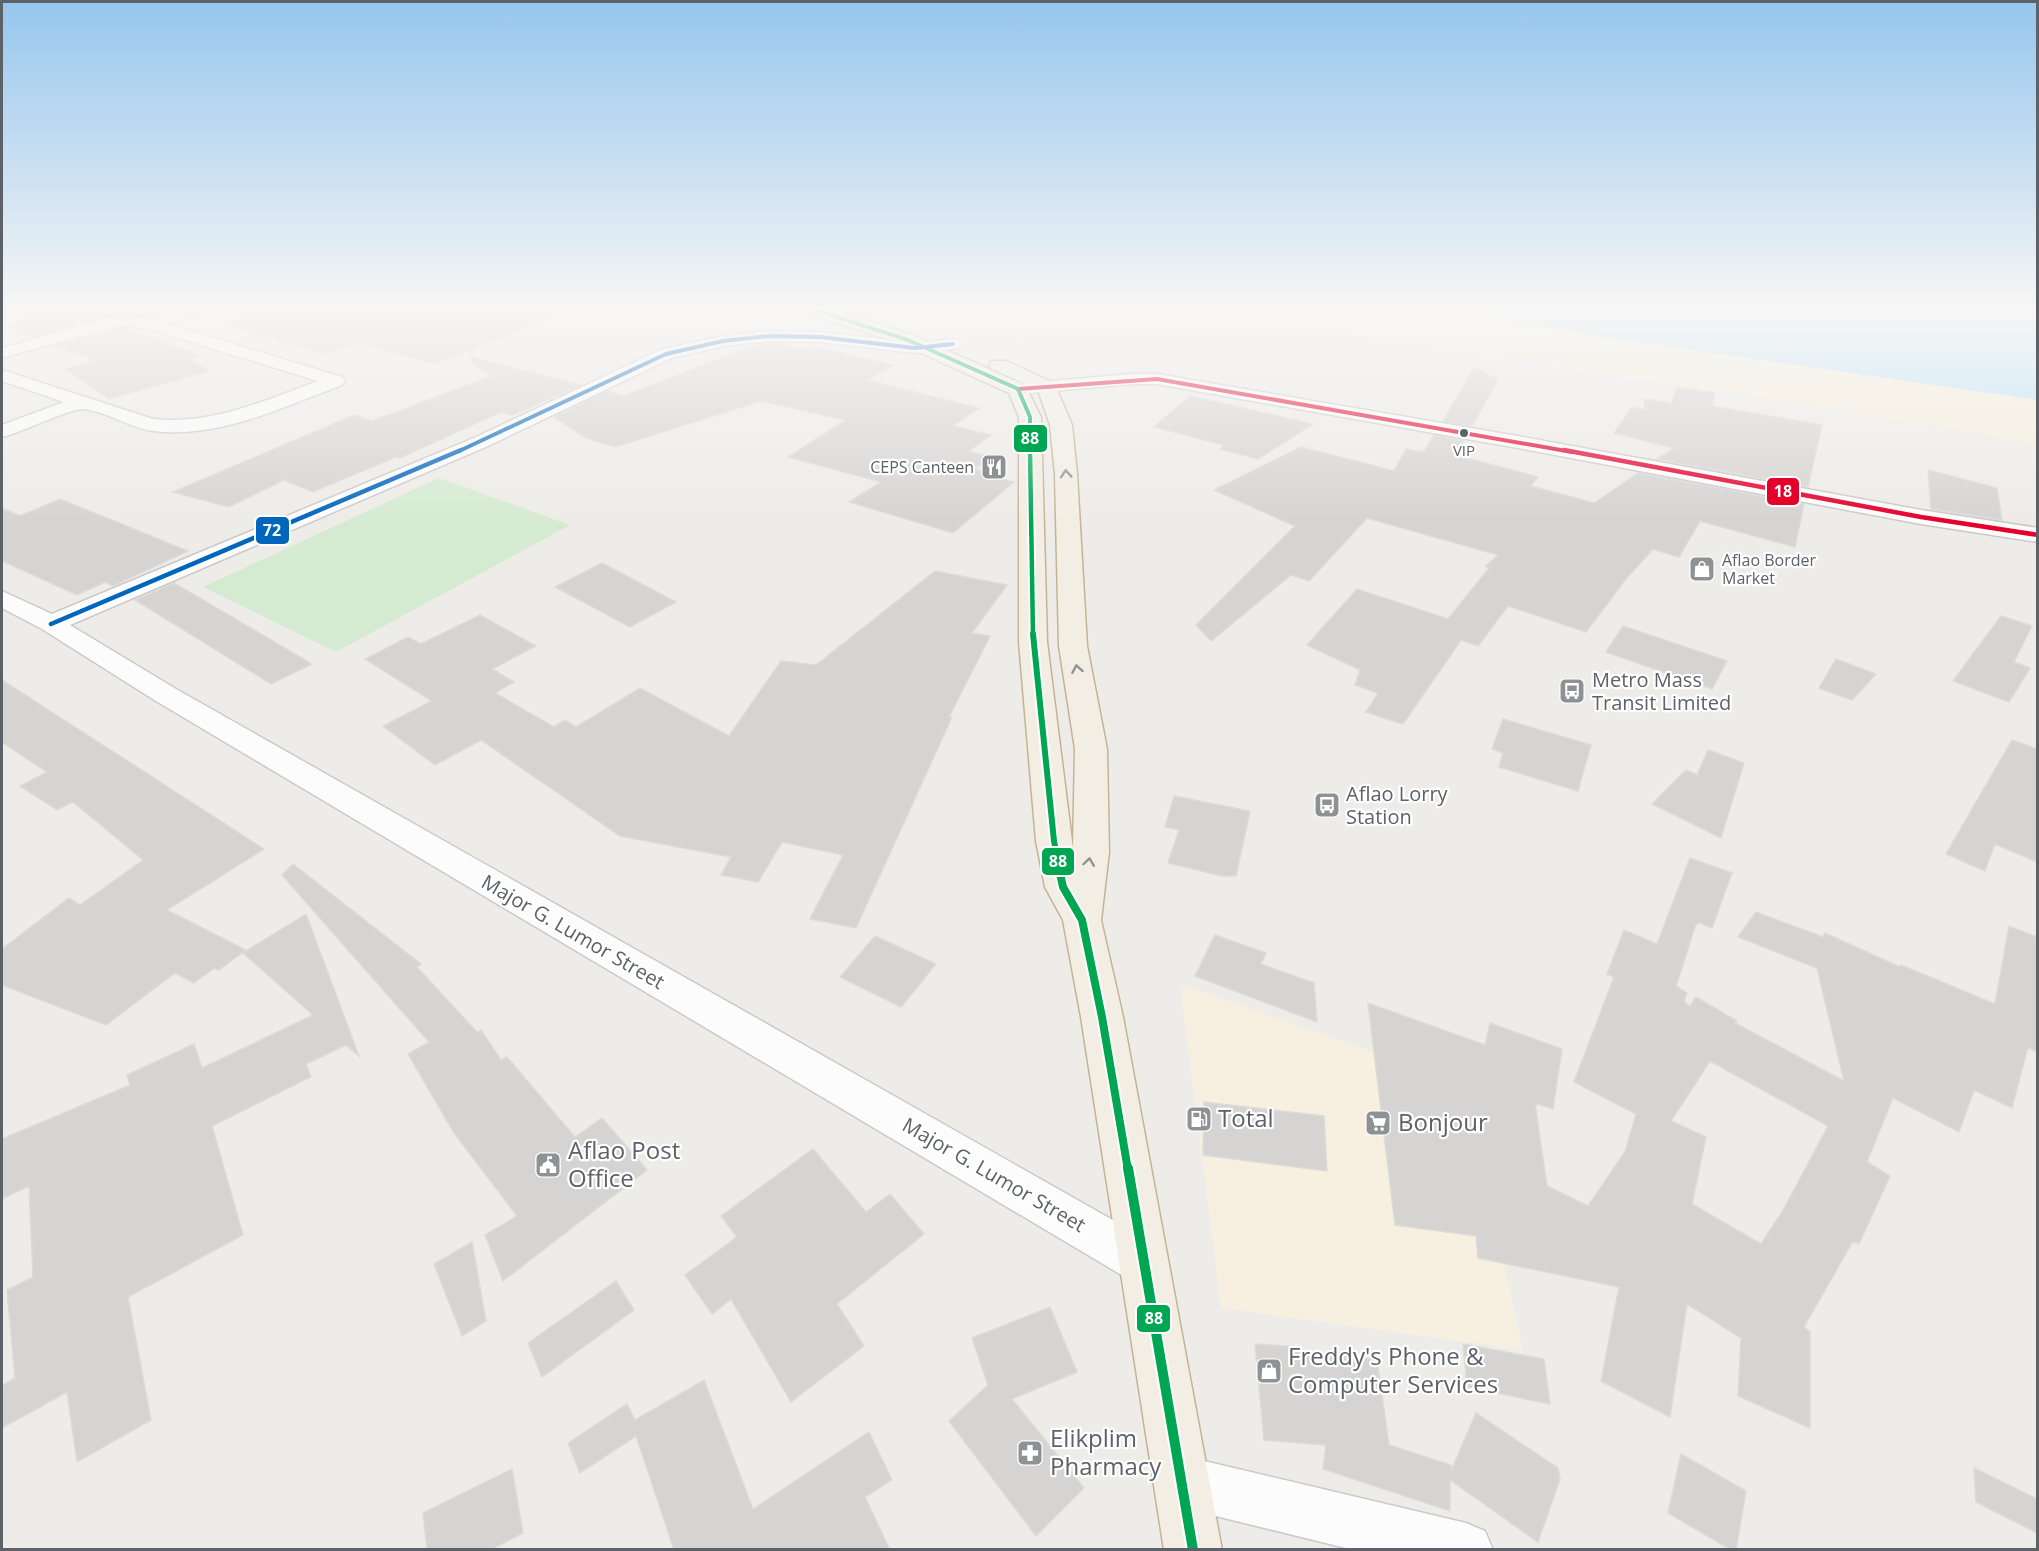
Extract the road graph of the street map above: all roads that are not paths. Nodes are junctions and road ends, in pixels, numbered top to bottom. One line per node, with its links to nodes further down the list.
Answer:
1 (15, 379): 10 (street)
2 (331, 379): 10 (street)
3 (613, 379): 14 (street)
4 (1001, 379): 9 (highway)
5 (1027, 379): 8 (highway)
6 (1128, 379): 8 (street)
7 (1159, 379): 12 (street)
8 (1047, 387): 9 (street); 15 (highway, one-way to 8)
9 (1018, 389): 15 (highway)
10 (82, 402): 11 (street)
11 (2, 431)
12 (2037, 535)
13 (2, 598): 14 (street, Major G. Lumor Street)
14 (51, 624): 16 (street, Major G. Lumor Street)
15 (1082, 920): 16 (highway)
16 (1146, 1264): 17 (highway)
17 (1183, 1482): 18 (highway); 19 (street)
18 (1193, 1550)
19 (1466, 1550)

